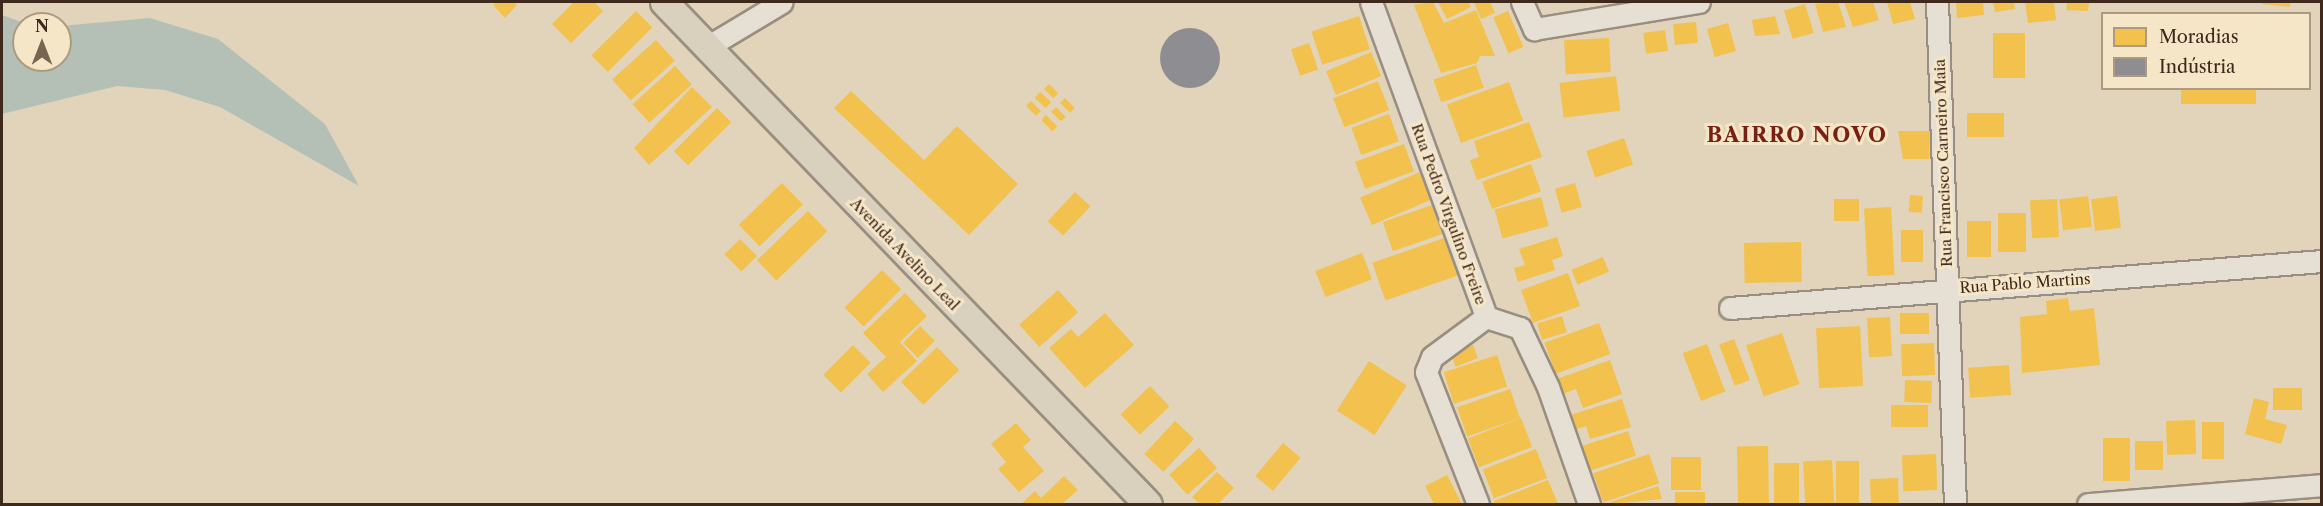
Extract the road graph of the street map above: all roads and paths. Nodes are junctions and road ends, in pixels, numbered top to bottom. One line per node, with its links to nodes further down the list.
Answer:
1 (664, 2): 7 (main road, Avenida Avelino Leal)
2 (782, 2): 7 (street)
3 (1371, 2): 11 (street, Rua Pedro Virgulino Freire)
4 (1699, 2): 6 (street)
5 (1936, 2): 9 (street, Rua Francisco Carneiro Maia)
6 (1526, 10)
7 (707, 47): 14 (main road, Avenida Avelino Leal)
8 (2322, 261): 9 (street, Rua Pablo Martins)
9 (1949, 288): 10 (street, Rua Pablo Martins); 17 (street, Rua Francisco Carneiro Maia)
10 (1730, 308)
11 (1486, 317): 15 (street, Rua Pedro Virgulino Freire); 16 (street)
12 (2322, 485): 18 (street)
13 (2322, 495): 19 (street)
14 (1148, 504)
15 (1478, 504)
16 (1589, 504)
17 (1955, 504)
18 (2088, 504)
19 (2320, 504)

